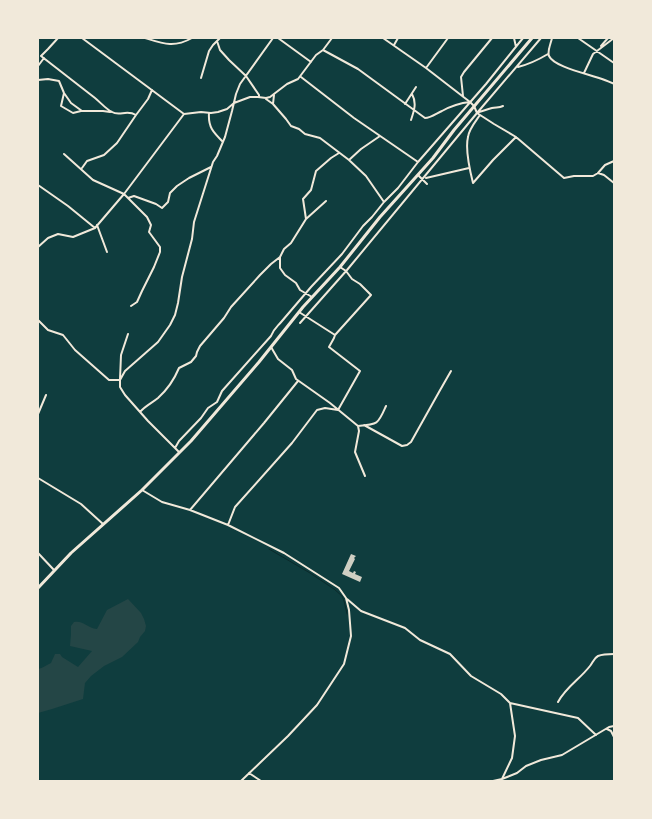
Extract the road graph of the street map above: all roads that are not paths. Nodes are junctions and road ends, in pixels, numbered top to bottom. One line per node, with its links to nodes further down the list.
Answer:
1 (58, 38): 27 (street)
2 (82, 38): 40 (street)
3 (145, 38): 4 (street)
4 (192, 38)
5 (220, 38): 21 (street)
6 (273, 38): 34 (street)
7 (278, 38): 28 (street)
8 (332, 38): 24 (street)
9 (383, 38): 22 (street)
10 (398, 38): 22 (street)
11 (448, 38): 32 (street)
12 (492, 38): 45 (street)
13 (514, 38): 23 (street)
14 (523, 38): 23 (street)
15 (532, 38): 51 (highway)
16 (541, 38): 31 (street)
17 (552, 38): 26 (street)
18 (578, 38): 25 (street)
19 (608, 38): 25 (street)
20 (614, 38): 25 (street)
21 (217, 41): 34 (street); 36 (street)
22 (394, 45): 32 (street)
23 (516, 47): 47 (street)
24 (323, 50): 28 (street); 50 (street)
25 (597, 50): 29 (street); 33 (street)
26 (548, 54): 31 (street); 33 (street)
27 (44, 58): 30 (street); 55 (street)
28 (311, 62): 35 (street)
29 (614, 63)
30 (38, 66)
31 (517, 67): 57 (street)
32 (426, 68): 45 (street)
33 (584, 74): 38 (street)
34 (246, 76): 44 (street); 48 (street)
35 (300, 76): 43 (street); 62 (street)
36 (201, 78)
37 (38, 80): 41 (street)
38 (614, 84)
39 (416, 87): 42 (street)
40 (152, 90): 58 (street); 59 (street)
41 (64, 93): 54 (street); 54 (street)
42 (412, 94): 50 (street); 53 (street)
43 (274, 95): 46 (street); 49 (street)
44 (259, 97): 46 (street); 48 (street)
45 (464, 97): 47 (street)
46 (266, 98): 49 (street)
47 (470, 102): 51 (street); 53 (street); 68 (street)
48 (234, 103): 56 (street); 64 (street)
49 (273, 104): 65 (street)
50 (405, 104): 53 (street)
51 (474, 106): 57 (street); 74 (highway)
52 (503, 106): 57 (street)
53 (414, 110): 61 (street)
54 (82, 111): 55 (street)
55 (110, 112): 59 (street)
56 (209, 113): 58 (street); 64 (street)
57 (477, 113): 60 (street); 75 (street)
58 (184, 114): 79 (street)
59 (136, 115): 72 (street)
60 (480, 115): 63 (street); 71 (street)
61 (411, 120)
62 (380, 136): 67 (street); 68 (street)
63 (516, 137): 71 (street); 73 (street)
64 (223, 142): 70 (street)
65 (339, 153): 67 (street); 83 (street)
66 (64, 154): 72 (street)
67 (349, 160): 82 (street)
68 (418, 162): 82 (street)
69 (614, 162): 73 (street)
70 (212, 166): 80 (street); 102 (street)
71 (469, 168): 75 (street)
72 (82, 169): 79 (street)
73 (598, 173): 76 (street)
74 (418, 175): 75 (street); 89 (highway)
75 (423, 179): 77 (street); 90 (street)
76 (614, 183)
77 (427, 184)
78 (38, 185): 85 (street)
79 (124, 194): 80 (street); 84 (street)
80 (128, 198): 93 (street)
81 (326, 201): 83 (street)
82 (384, 202): 91 (street)
83 (306, 219): 88 (street)
84 (97, 225): 85 (street); 87 (street)
85 (95, 228): 86 (street)
86 (38, 247)
87 (107, 252)
88 (280, 257): 91 (street); 107 (street)
89 (340, 267): 90 (street); 92 (highway)
90 (346, 271): 95 (street); 99 (street)
91 (306, 293): 92 (street); 111 (street)
92 (312, 297): 94 (highway)
93 (131, 306)
94 (299, 312): 95 (street); 100 (highway)
95 (306, 316): 97 (street); 99 (street)
96 (38, 320): 102 (street)
97 (300, 323)
98 (128, 334): 102 (street)
99 (335, 335): 106 (street)
100 (271, 346): 103 (street); 112 (highway)
101 (451, 371): 109 (street)
102 (120, 380): 107 (street)
103 (298, 381): 106 (street); 116 (street)
104 (46, 395): 108 (street)
105 (386, 406): 109 (street)
106 (338, 410): 110 (street); 118 (street)
107 (140, 412): 111 (street)
108 (38, 414)
109 (364, 425): 110 (street)
110 (358, 426): 113 (street)
111 (175, 448): 112 (street)
112 (179, 452): 115 (highway)
113 (365, 476)
114 (38, 478): 117 (street)
115 (142, 490): 116 (street); 117 (highway)
116 (190, 510): 118 (street)
117 (103, 524): 120 (highway)
118 (228, 525): 122 (street)
119 (38, 553): 120 (street)
120 (54, 570): 121 (highway)
121 (38, 588)
122 (346, 598): 125 (street); 130 (street)
123 (614, 654): 124 (street)
124 (558, 702)
125 (510, 703): 128 (street); 131 (street)
126 (614, 726): 127 (street)
127 (607, 728): 128 (street); 129 (street)
128 (596, 735): 131 (street)
129 (614, 737)
130 (249, 773): 132 (street); 133 (street)
131 (502, 779): 134 (street)
132 (241, 781)
133 (261, 781)
134 (494, 781)

